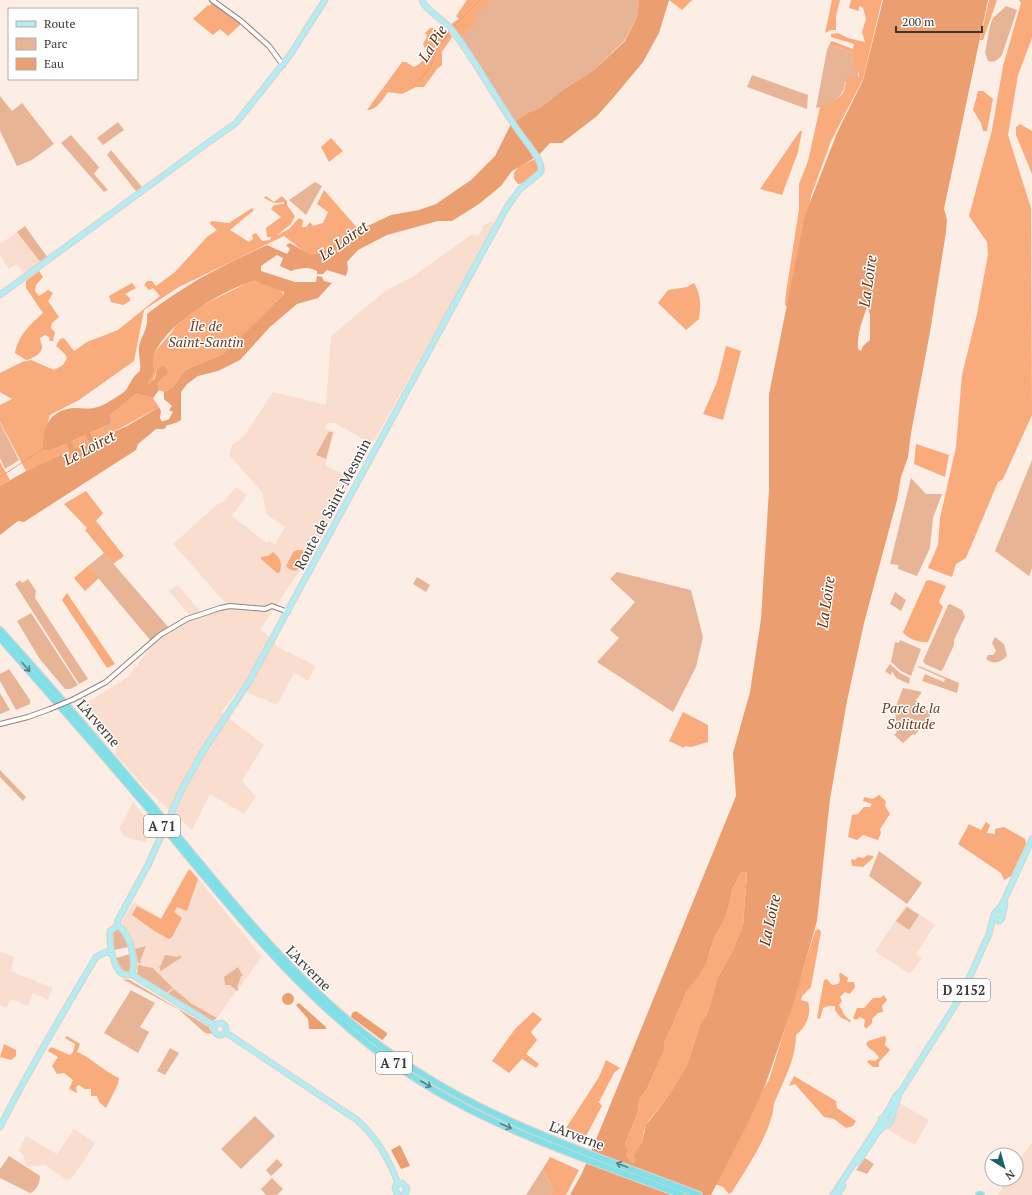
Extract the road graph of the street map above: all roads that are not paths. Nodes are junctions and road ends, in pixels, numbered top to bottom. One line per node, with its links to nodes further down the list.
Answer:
1 (212, 0): 4 (street)
2 (325, 0): 5 (main road)
3 (422, 0): 7 (main road, Route de Saint-Mesmin)
4 (276, 55): 5 (street); 5 (street)
5 (283, 61): 6 (main road)
6 (0, 295)
7 (288, 612): 10 (street, bridge); 13 (main road, Route de Saint-Mesmin, bridge)
8 (0, 630): 18 (highway, L'Arverne / A 71)
9 (0, 638): 18 (highway, L'Arverne / A 71, one-way to 18)
10 (0, 724)
11 (1032, 843): 12 (main road, D 2152); 12 (main road, D 2152)
12 (996, 917): 19 (main road, D 2152)
13 (117, 926): 14 (main road, Route de Saint-Mesmin); 15 (main road)
14 (109, 951): 15 (main road); 20 (main road)
15 (131, 974): 16 (main road)
16 (215, 1026): 17 (main road); 17 (main road)
17 (225, 1032): 21 (main road)
18 (470, 1105): 24 (highway, L'Arverne / A 71, one-way to 24); 25 (highway, L'Arverne / A 71, one-way to 18)
19 (883, 1124): 26 (main road); 27 (main road)
20 (0, 1127)
21 (398, 1184): 22 (main road); 23 (main road)
22 (398, 1195)
23 (403, 1195)
24 (682, 1195)
25 (699, 1195)
26 (833, 1195)
27 (837, 1195)

